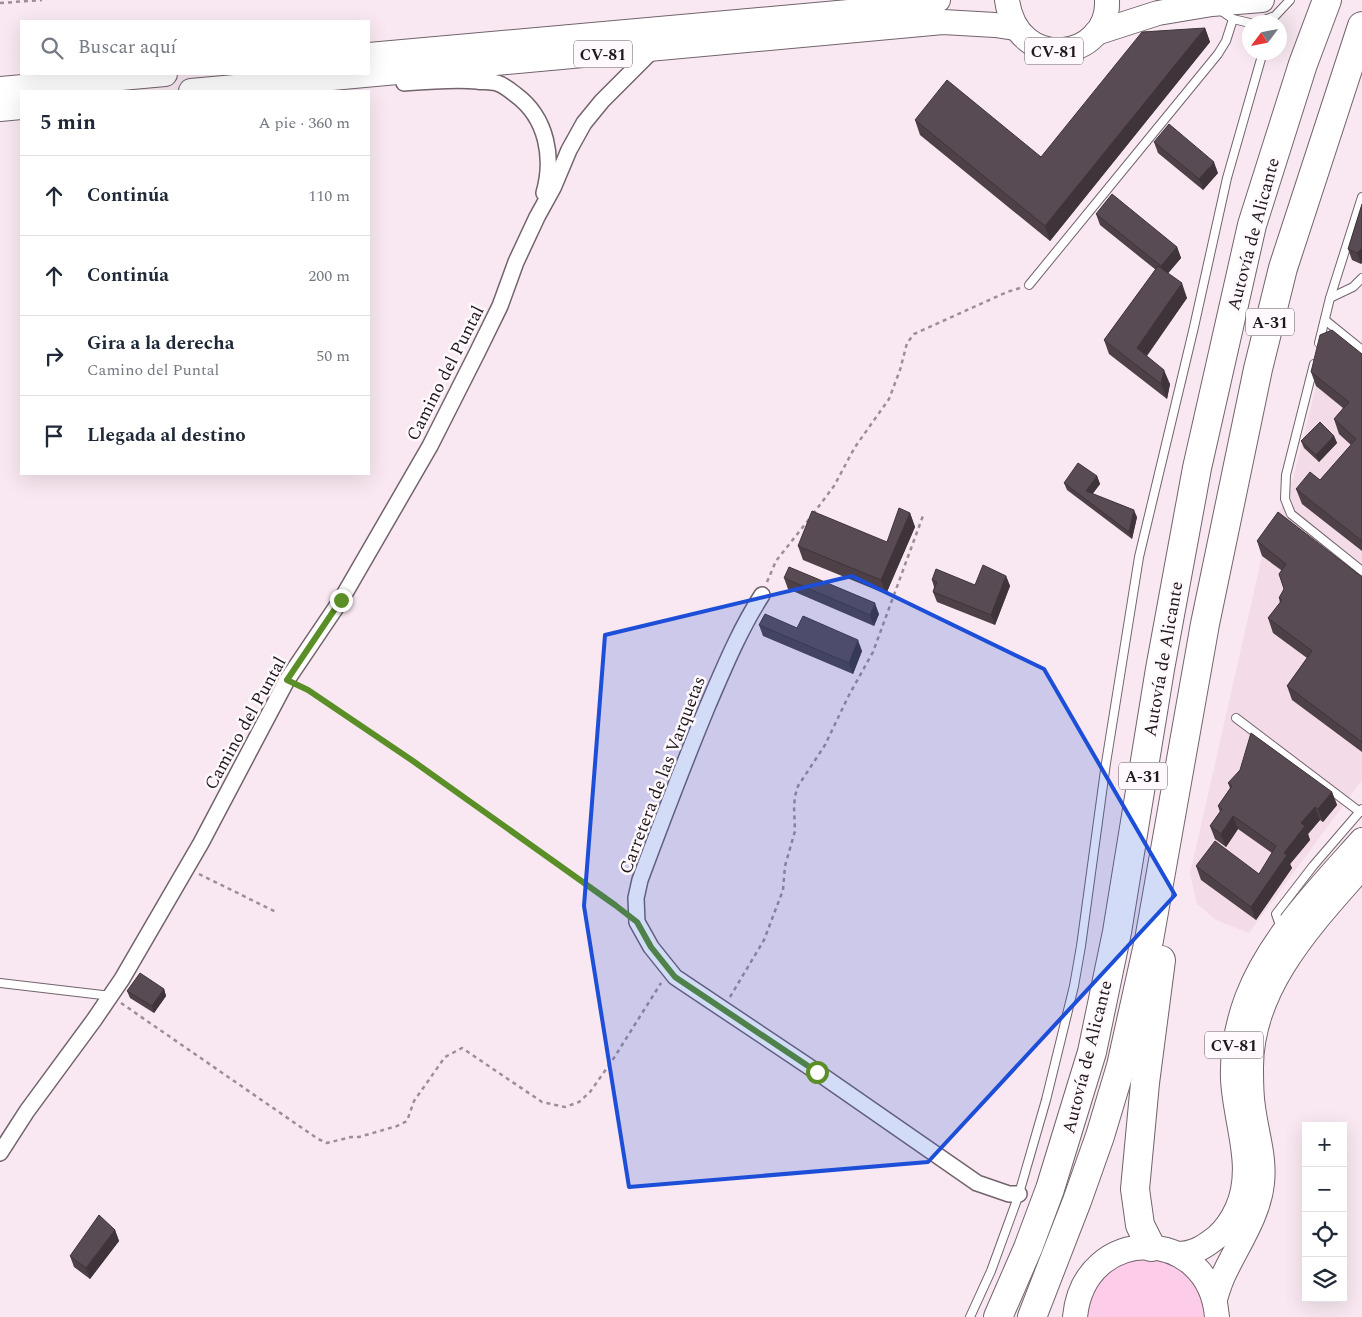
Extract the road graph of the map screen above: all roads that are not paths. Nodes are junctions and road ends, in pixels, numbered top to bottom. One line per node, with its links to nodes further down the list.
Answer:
1 (938, 0): 5 (main road, CV-81)
2 (1007, 0): 13 (main road, CV-81)
3 (1107, 0): 14 (main road, CV-81)
4 (1290, 0): 9 (lane)
5 (899, 3): 8 (main road, CV-81)
6 (1212, 4): 9 (main road, CV-81); 10 (lane); 14 (main road, CV-81)
7 (1325, 4): 48 (highway, Autovía de Alicante / A-31)
8 (860, 6): 16 (main road, CV-81)
9 (1270, 13)
10 (1233, 19): 11 (lane); 27 (lane)
11 (1242, 21)
12 (1362, 26): 38 (highway, Autovía de Alicante / A-31)
13 (1015, 28): 14 (main road, CV-81); 15 (main road, CV-81)
14 (1096, 33)
15 (654, 49): 19 (main road, CV-81); 25 (street, Camino del Puntal)
16 (370, 55)
17 (1261, 60): 44 (lane)
18 (154, 75): 20 (main road)
19 (318, 80): 21 (main road, CV-81); 25 (street, Camino del Puntal)
20 (0, 89)
21 (203, 90)
22 (20, 107): 23 (main road)
23 (0, 109)
24 (1362, 197): 28 (lane)
25 (537, 217): 42 (street, Camino del Puntal)
26 (1362, 278): 28 (lane)
27 (1029, 285)
28 (1330, 298): 29 (lane)
29 (1325, 320): 30 (lane); 31 (lane)
30 (1318, 348)
31 (1362, 350)
32 (1315, 358): 33 (lane)
33 (1362, 571)
34 (762, 595): 44 (street, Carretera de las Varquetas)
35 (1236, 718): 36 (lane)
36 (1361, 810): 40 (lane)
37 (1362, 840): 40 (main road, CV-81)
38 (1166, 850): 45 (highway); 49 (highway, Autovía de Alicante / A-31)
39 (1362, 867): 46 (main road, CV-81)
40 (1284, 935): 45 (main road, CV-81)
41 (0, 983): 42 (lane)
42 (111, 996): 43 (street, Camino del Puntal)
43 (0, 1153)
44 (1019, 1194): 47 (lane)
45 (1164, 1250): 46 (main road, CV-81); 50 (main road, CV-81)
46 (1216, 1308)
47 (970, 1317)
48 (998, 1317)
49 (1032, 1317)
50 (1075, 1317)

